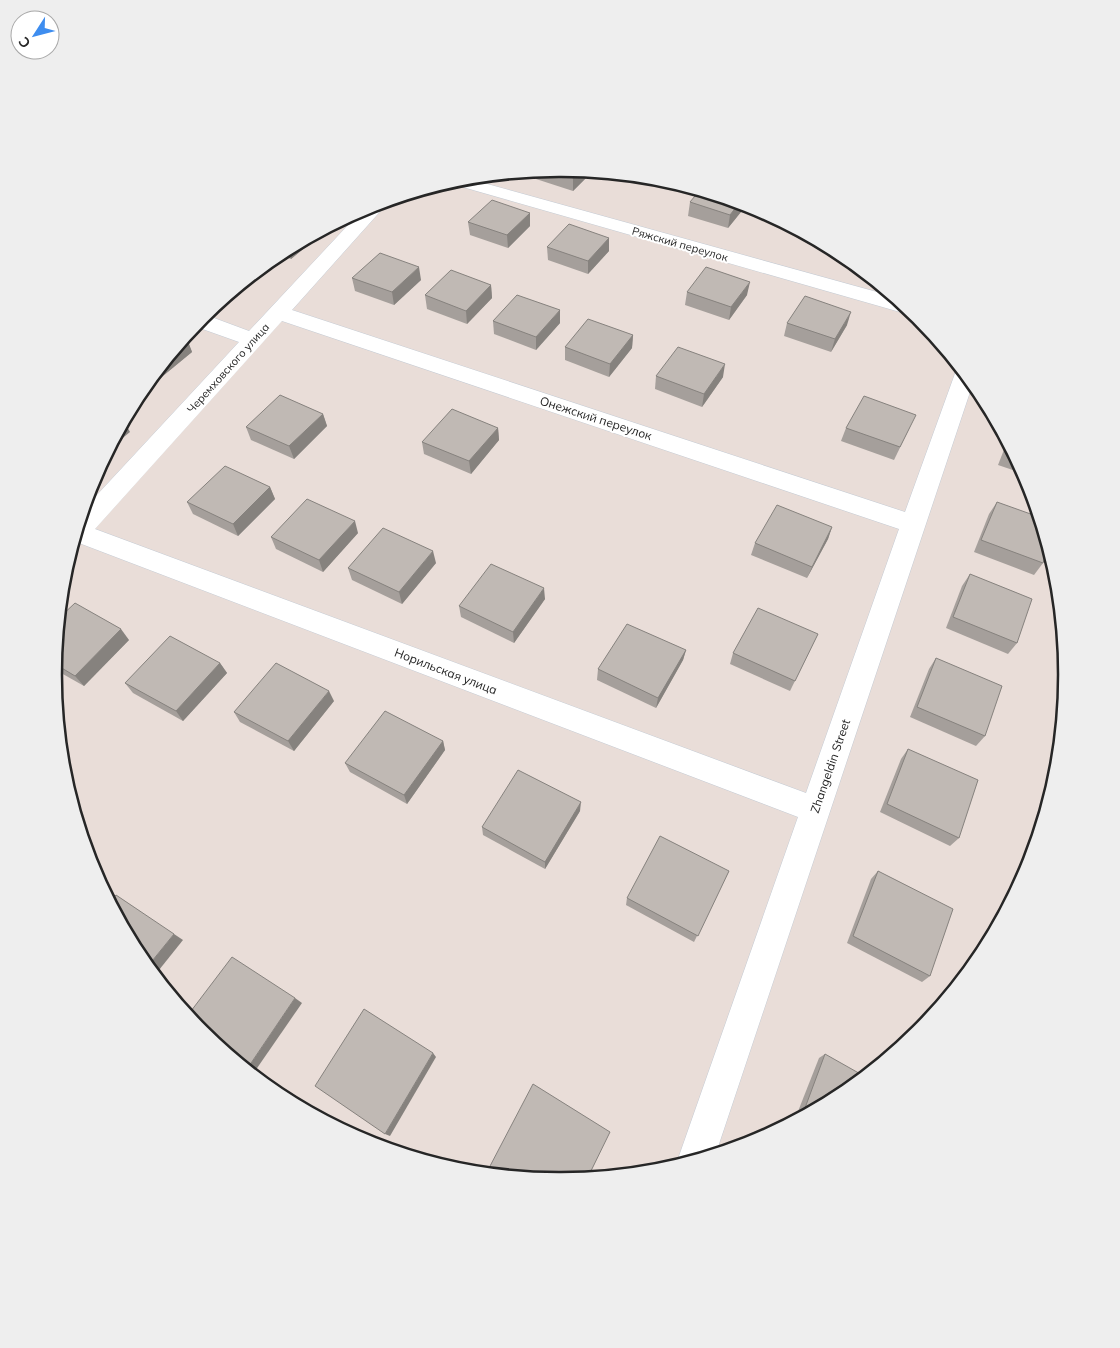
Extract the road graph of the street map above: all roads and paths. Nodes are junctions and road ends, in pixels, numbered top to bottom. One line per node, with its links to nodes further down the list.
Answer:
1 (470, 185): 3 (street, Ряжский переулок)
2 (367, 216): 4 (street, Черемховского улица)
3 (891, 302)
4 (278, 313): 6 (street, Черемховского улица); 9 (street, Онежский переулок)
5 (207, 323): 6 (street)
6 (253, 340): 8 (street, Черемховского улица)
7 (962, 381): 9 (street, Zhangeldin Street)
8 (86, 523)
9 (914, 524): 11 (street, Zhangeldin Street)
10 (82, 535): 11 (street, Норильская улица)
11 (815, 810): 12 (street, Zhangeldin Street)
12 (698, 1152)

